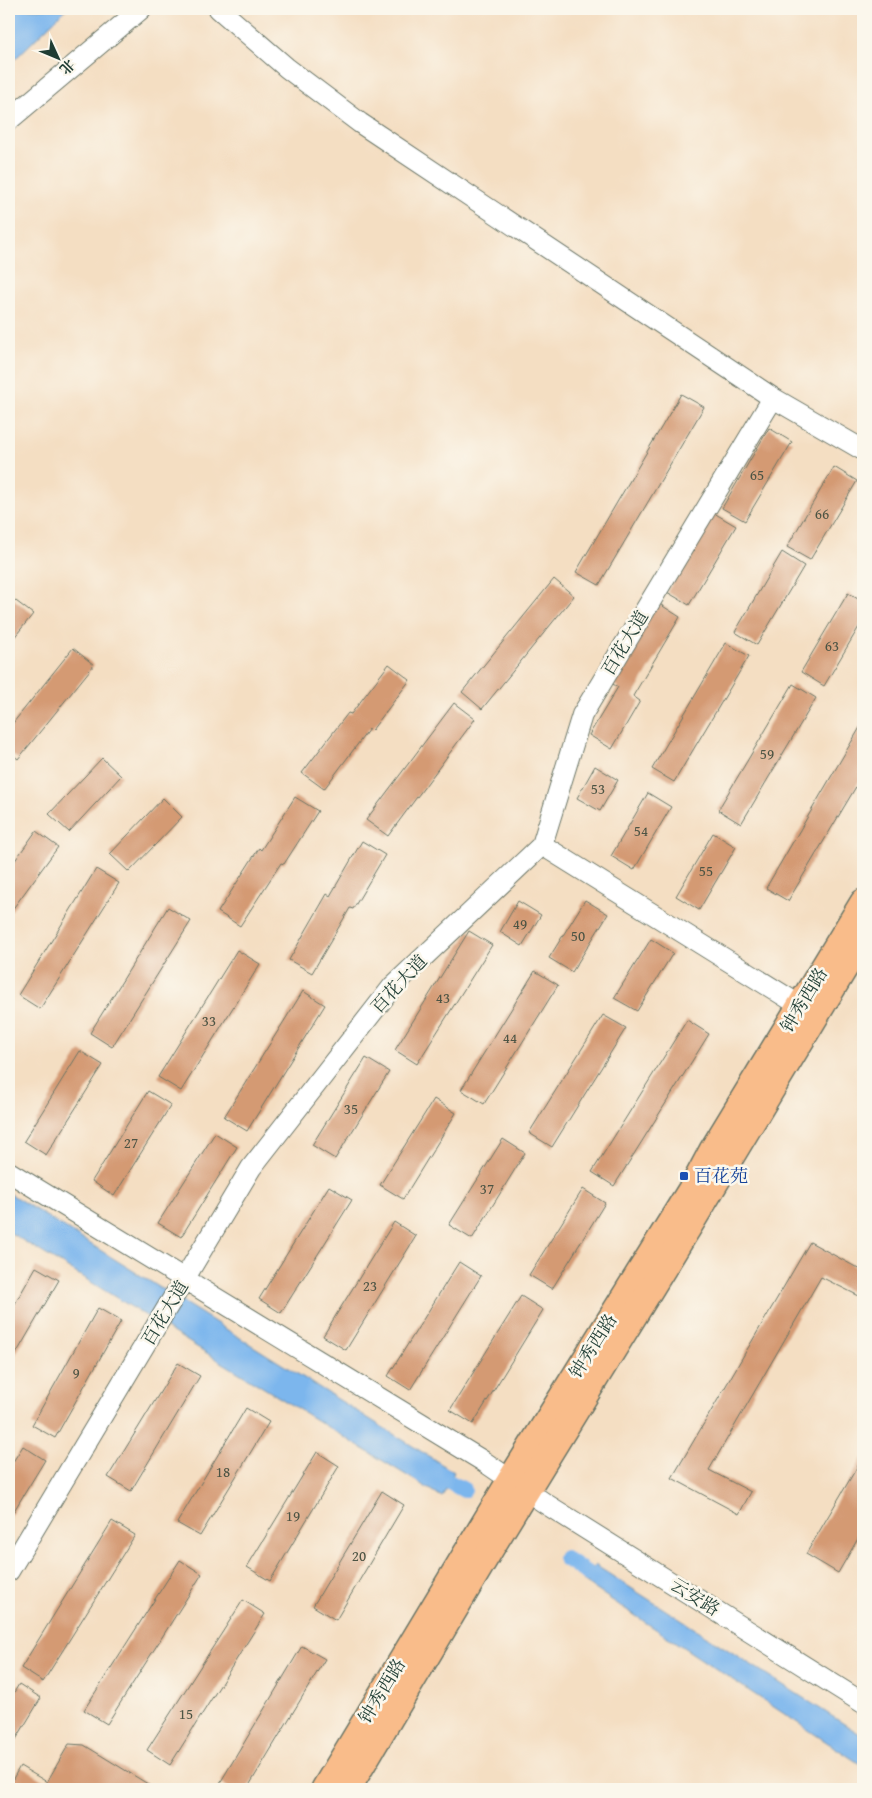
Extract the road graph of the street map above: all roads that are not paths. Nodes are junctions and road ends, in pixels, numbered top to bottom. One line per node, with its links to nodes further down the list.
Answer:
1 (141, 9): 3 (street)
2 (219, 9): 4 (street)
3 (9, 120)
4 (773, 398): 5 (street); 6 (street, 百花大道)
5 (863, 450)
6 (542, 845): 9 (street); 11 (street, 百花大道)
7 (863, 902): 9 (main road, 钟秀西路)
8 (863, 938): 9 (main road, 钟秀西路)
9 (808, 1011): 12 (main road, 钟秀西路)
10 (9, 1172): 11 (street, 云安路)
11 (182, 1284): 12 (street, 云安路); 13 (street, 百花大道)
12 (519, 1485): 14 (street, 云安路); 15 (main road, 钟秀西路); 16 (main road, 钟秀西路)
13 (9, 1571)
14 (863, 1702)
15 (324, 1789)
16 (348, 1789)

